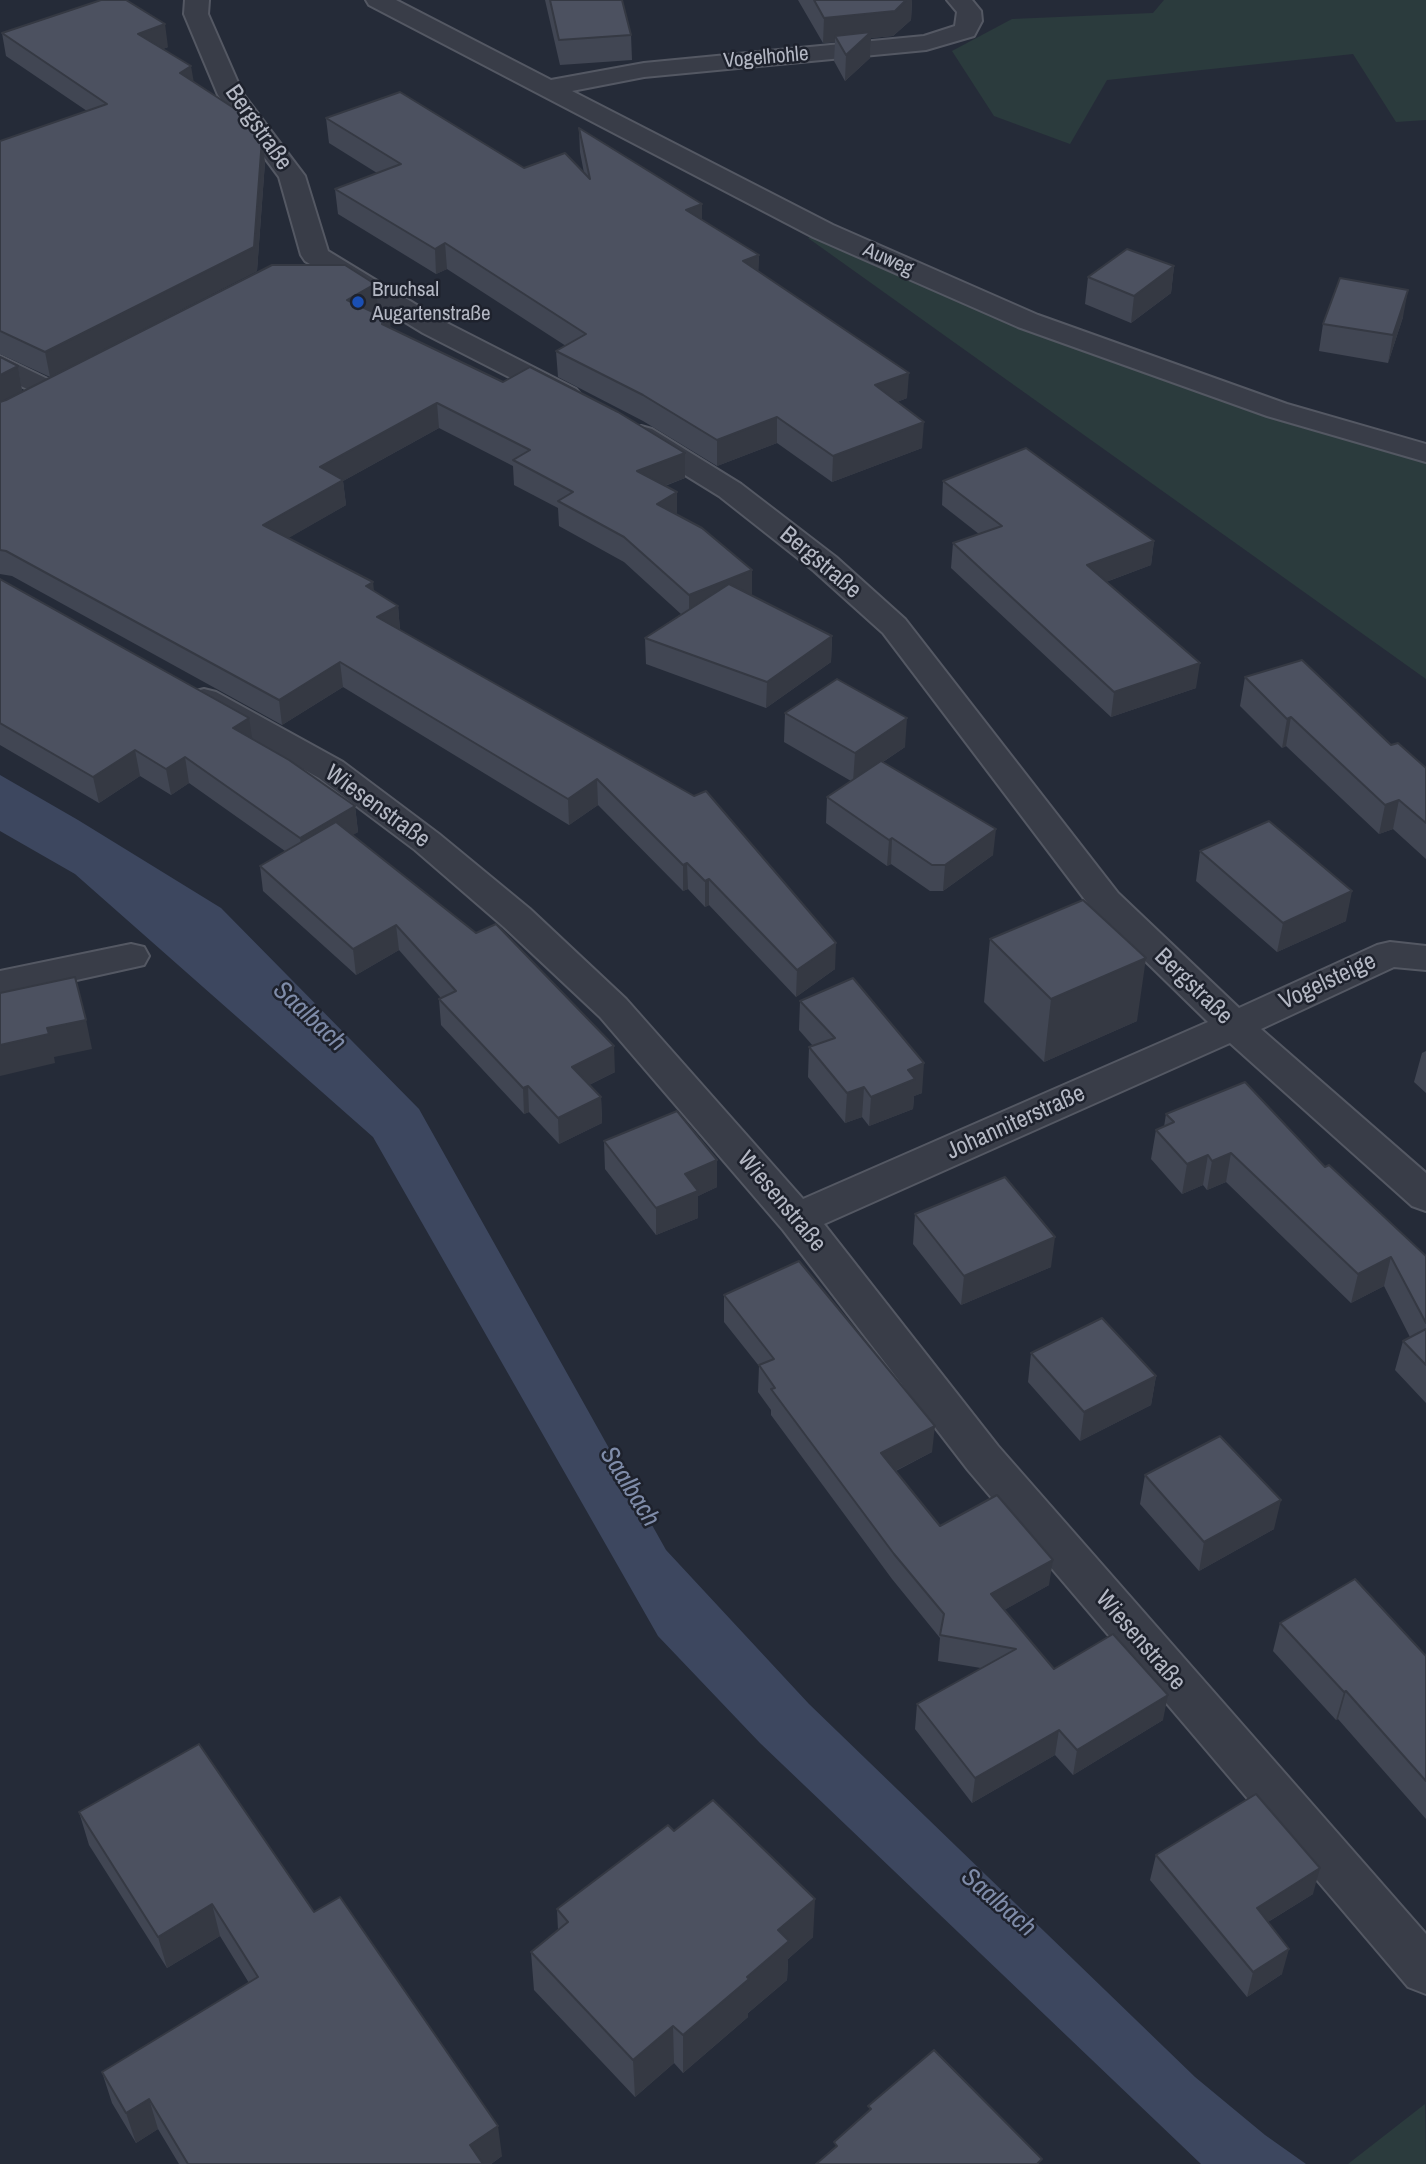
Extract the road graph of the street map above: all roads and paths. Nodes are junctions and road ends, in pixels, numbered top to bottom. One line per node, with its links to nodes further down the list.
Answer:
1 (197, 0): 12 (street, Bergstraße)
2 (378, 0): 4 (street, Auweg)
3 (964, 6): 4 (street, Vogelhohle)
4 (546, 88): 7 (street, Auweg)
5 (0, 365): 6 (street)
6 (49, 391)
7 (1426, 453)
8 (177, 685): 14 (street, Wiesenstraße)
9 (131, 956): 11 (street)
10 (1426, 958): 12 (street, Vogelsteige)
11 (0, 984)
12 (1234, 1026): 13 (street, Bergstraße); 14 (street, Johanniterstraße)
13 (1426, 1196)
14 (797, 1219): 15 (street, Wiesenstraße)
15 (1426, 1971)

